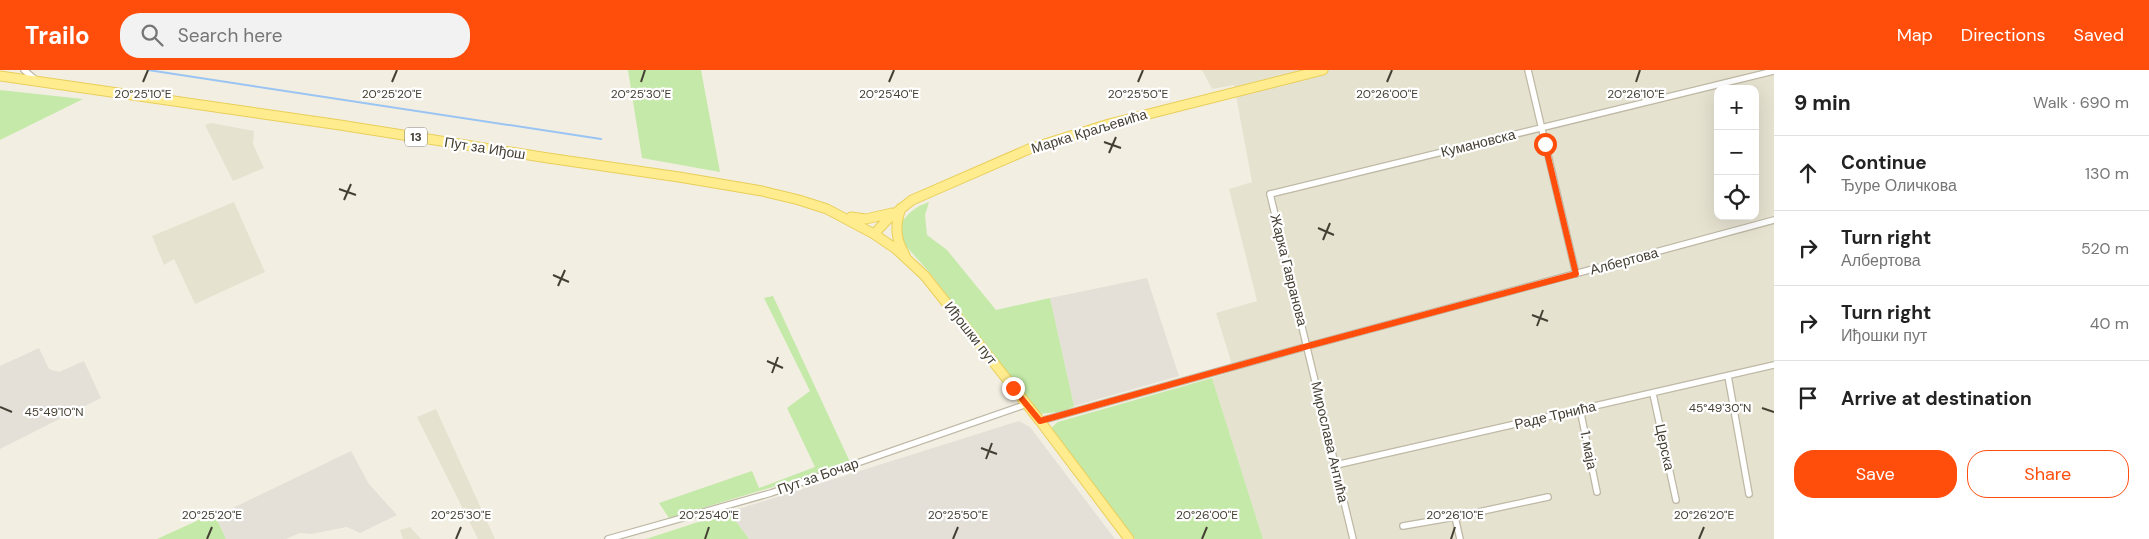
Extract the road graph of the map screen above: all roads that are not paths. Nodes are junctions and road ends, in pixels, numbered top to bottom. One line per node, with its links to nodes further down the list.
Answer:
1 (24, 70): 6 (street)
2 (1323, 70): 9 (main road, Марка Краљевића)
3 (1528, 70): 7 (street)
4 (1774, 71): 7 (street, Кумановска)
5 (0, 76): 6 (main road, Пут за Иђош / 13)
6 (38, 82): 10 (main road, Пут за Иђош / 13)
7 (1541, 128): 8 (street, Кумановска); 14 (street)
8 (1270, 194): 15 (street, Жарка Гавранова)
9 (899, 210): 10 (main road); 12 (main road, Марка Краљевића); 13 (main road)
10 (842, 216): 12 (main road, Пут за Иђош / 13)
11 (1774, 220): 14 (street, Албертова)
12 (874, 234): 13 (main road, Иђошки пут / 13)
13 (908, 259): 19 (main road, Иђошки пут / 13)
14 (1576, 274): 15 (street, Албертова)
15 (1308, 346): 21 (street, Албертова); 22 (street, Мирослава Антића)
16 (1774, 365): 17 (street, Раде Трнића)
17 (1728, 376): 18 (street, Раде Трнића); 24 (street)
18 (1653, 394): 20 (street, Раде Трнића); 26 (street, Церска)
19 (1026, 404): 21 (main road, Иђошки пут / 13); 29 (street, Пут за Бочар)
20 (1580, 409): 22 (street, Раде Трнића); 23 (street, 1. маја)
21 (1040, 421): 30 (main road, Иђошки пут / 13)
22 (1336, 465): 31 (street, Мирослава Антића)
23 (1597, 492)
24 (1750, 494)
25 (1548, 497): 27 (street)
26 (1676, 500)
27 (1455, 517): 28 (street); 32 (street)
28 (1403, 526)
29 (608, 539)
30 (1129, 539)
31 (1353, 539)
32 (1460, 539)

